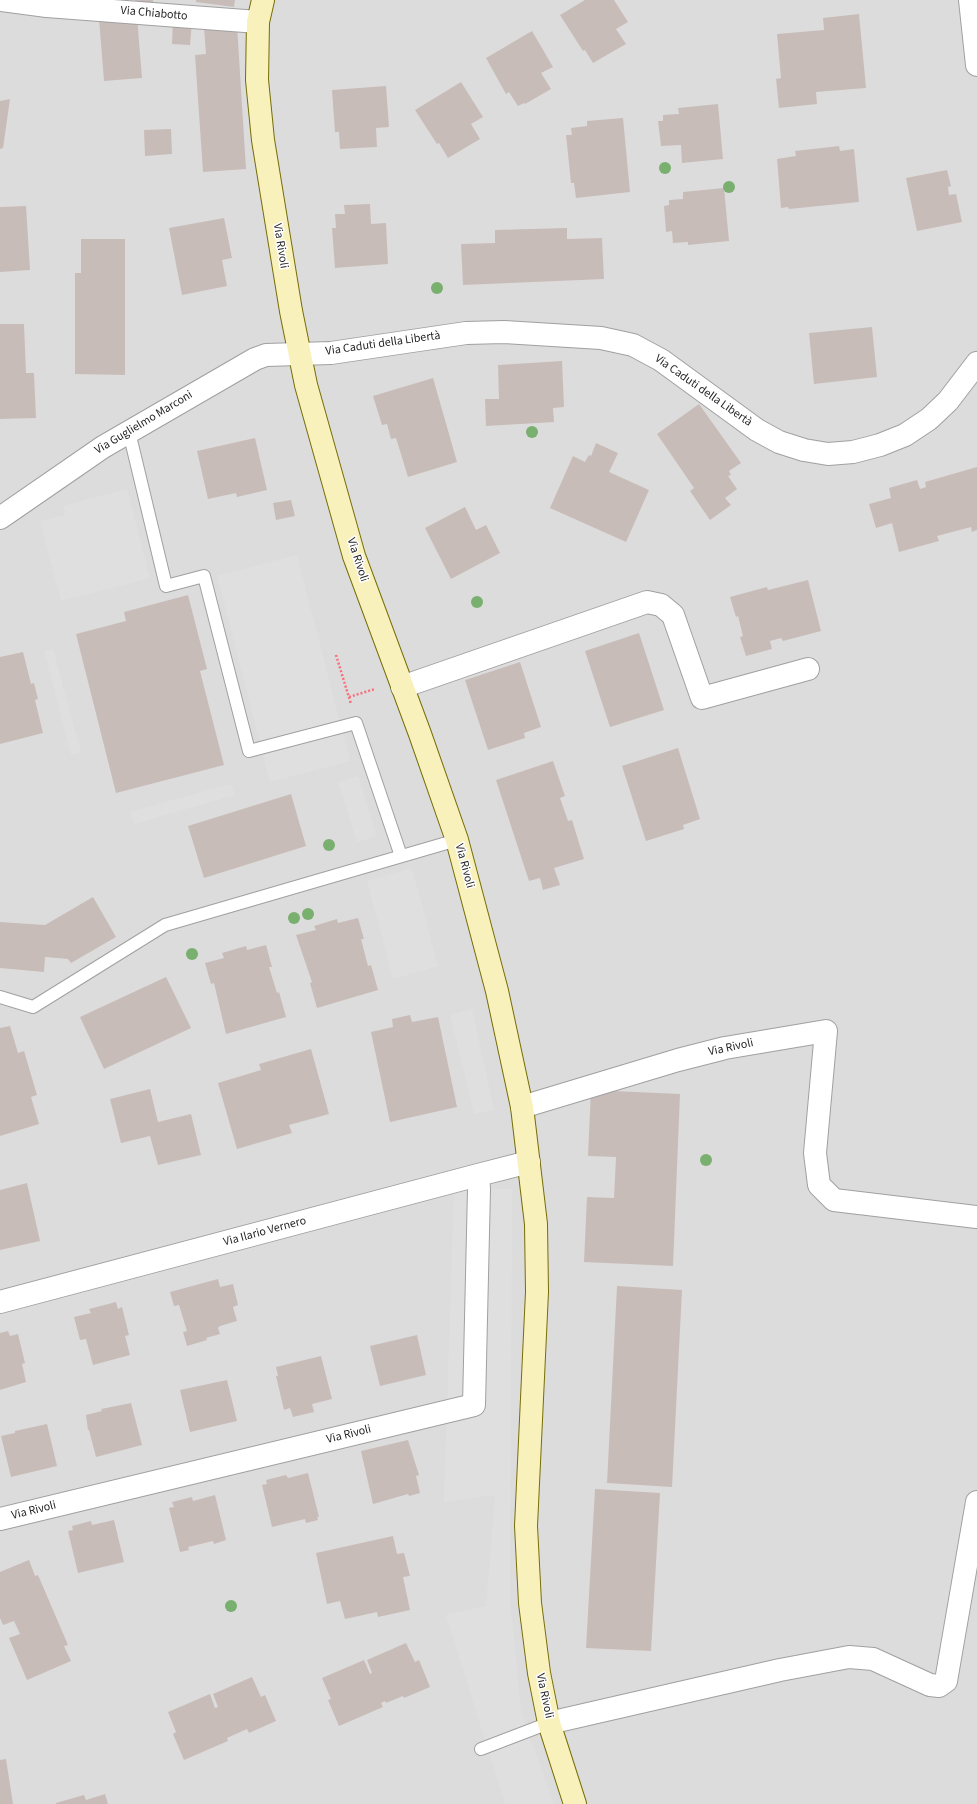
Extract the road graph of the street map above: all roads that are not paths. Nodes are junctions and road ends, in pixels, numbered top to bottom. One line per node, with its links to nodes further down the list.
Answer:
1 (2, 0): 4 (street, Via Chiabotto)
2 (263, 0): 4 (street, Via Rivoli)
3 (970, 0): 5 (street)
4 (258, 22): 6 (street, Via Rivoli)
5 (977, 66)
6 (299, 353): 7 (street, Via Caduti della Libertà); 8 (street, Via Guglielmo Marconi); 11 (street, Via Rivoli)
7 (977, 363)
8 (129, 432): 9 (street, Via Guglielmo Marconi); 13 (lane)
9 (0, 518)
10 (808, 670): 11 (street)
11 (402, 687): 12 (street, Via Rivoli)
12 (457, 840): 13 (lane); 15 (street, Via Rivoli)
13 (401, 856): 14 (lane)
14 (0, 998)
15 (522, 1106): 16 (street, Via Rivoli); 18 (street, Via Rivoli)
16 (530, 1162): 17 (street, Via Ilario Vernero); 22 (street, Via Rivoli)
17 (478, 1175): 19 (street, Via Ilario Vernero); 21 (street, Via Rivoli)
18 (977, 1217)
19 (0, 1302)
20 (977, 1502): 22 (street)
21 (0, 1519)
22 (549, 1723): 23 (lane); 24 (street, Via Rivoli)
23 (481, 1749)
24 (575, 1804)

